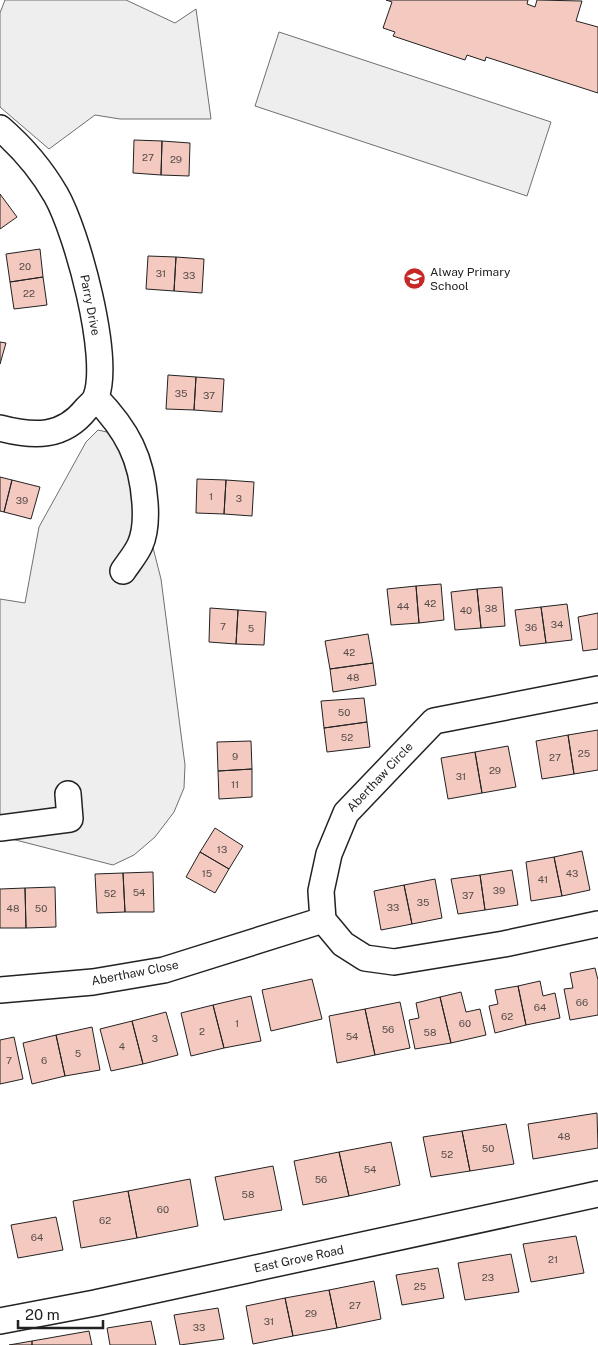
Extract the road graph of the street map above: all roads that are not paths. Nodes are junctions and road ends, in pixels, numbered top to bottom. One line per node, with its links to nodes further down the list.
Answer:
1 (0, 128): 2 (street, Parry Drive)
2 (96, 398): 3 (street); 4 (street)
3 (0, 428)
4 (123, 571)
5 (598, 689): 8 (street, Aberthaw Circle)
6 (68, 794): 7 (street)
7 (0, 828)
8 (323, 920): 9 (street); 10 (street, Aberthaw Close)
9 (598, 924)
10 (0, 990)
11 (598, 1194): 12 (street, East Grove Road)
12 (0, 1321)

